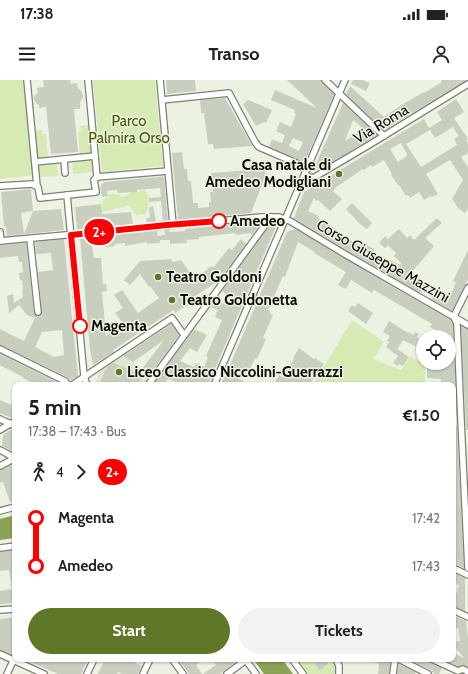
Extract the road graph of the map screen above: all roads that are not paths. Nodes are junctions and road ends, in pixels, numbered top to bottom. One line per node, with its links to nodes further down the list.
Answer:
1 (27, 80): 12 (street)
2 (88, 80): 10 (street)
3 (160, 80): 8 (street)
4 (325, 80): 7 (street)
5 (345, 80): 7 (street)
6 (468, 84): 9 (street, Via Roma)
7 (340, 94): 9 (street); 13 (street)
8 (162, 100): 13 (street); 14 (street)
9 (384, 136): 16 (street, Via Roma)
10 (95, 156): 11 (street); 17 (street)
11 (64, 160): 12 (street); 15 (street)
12 (35, 162): 19 (street)
13 (308, 168): 16 (street)
14 (168, 171): 17 (street); 23 (street)
15 (65, 173)
16 (305, 175): 22 (street)
17 (97, 177): 20 (street)
18 (0, 186): 19 (street)
19 (37, 186): 20 (street)
20 (67, 195): 25 (street)
21 (271, 217): 22 (street); 23 (street); 32 (street)
22 (285, 219): 30 (street, Corso Giuseppe Mazzini); 40 (street)
23 (173, 225): 25 (street)
24 (0, 232): 27 (street)
25 (71, 235): 26 (street); 34 (street)
26 (30, 239): 27 (street); 29 (street)
27 (1, 241)
28 (468, 288): 30 (street)
29 (38, 312)
30 (454, 316): 31 (street, Corso Giuseppe Mazzini); 45 (street)
31 (468, 324)
32 (184, 335): 34 (street); 39 (street)
33 (0, 349): 36 (street)
34 (84, 376): 35 (street); 38 (street)
35 (78, 381): 37 (street)
36 (64, 382)
37 (74, 382)
38 (86, 382)
39 (150, 382)
40 (215, 382)
41 (0, 419): 42 (street)
42 (12, 423)
43 (12, 424): 44 (street)
44 (0, 430)
45 (462, 431): 46 (street); 53 (street)
46 (468, 433)
47 (0, 450): 48 (street)
48 (12, 456)
49 (12, 460): 50 (street)
50 (0, 466)
51 (12, 508): 52 (street)
52 (0, 511)
53 (467, 541): 56 (street)
54 (12, 546): 55 (street)
55 (0, 548)
56 (468, 568)
57 (456, 569): 58 (street)
58 (468, 575)
59 (12, 609): 60 (street)
60 (0, 610)
61 (456, 611): 62 (street)
62 (468, 617)
63 (0, 654): 64 (street)
64 (12, 658)
65 (13, 662): 79 (street)
66 (20, 662): 80 (street)
67 (93, 662): 81 (street)
68 (147, 662): 82 (street)
69 (174, 662): 83 (street)
70 (242, 662): 84 (street)
71 (247, 662): 85 (street)
72 (294, 662): 86 (street)
73 (337, 662): 87 (street)
74 (395, 662): 88 (street)
75 (405, 662): 89 (street)
76 (437, 662): 78 (street)
77 (468, 672): 78 (street)
78 (457, 673)
79 (7, 674)
80 (44, 674)
81 (87, 674)
82 (143, 674)
83 (183, 674)
84 (227, 674)
85 (256, 674)
86 (304, 674)
87 (339, 674)
88 (393, 674)
89 (428, 674)

